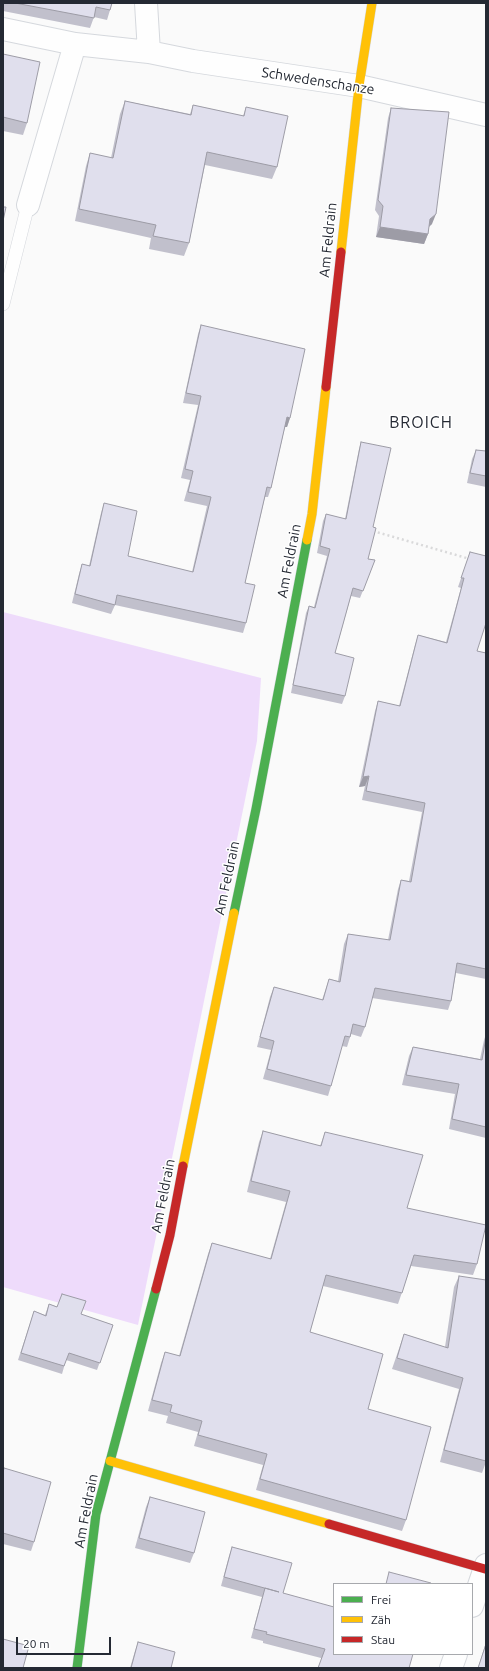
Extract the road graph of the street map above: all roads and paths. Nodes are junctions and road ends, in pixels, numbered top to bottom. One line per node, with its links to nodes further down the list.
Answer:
1 (146, 3): 5 (street)
2 (372, 3): 6 (street, Am Feldrain)
3 (3, 29): 4 (street, Schwedenschanze)
4 (74, 44): 5 (street, Schwedenschanze); 8 (street)
5 (149, 52): 6 (street, Schwedenschanze)
6 (359, 86): 7 (street, Schwedenschanze); 12 (street, Am Feldrain)
7 (486, 115)
8 (28, 205): 9 (lane)
9 (3, 304)
10 (365, 529): 11 (path)
11 (471, 560)
12 (110, 1461): 13 (street); 16 (street, Am Feldrain)
13 (485, 1567): 14 (street)
14 (473, 1603)
15 (456, 1655): 17 (street)
16 (76, 1668)
17 (451, 1668)

